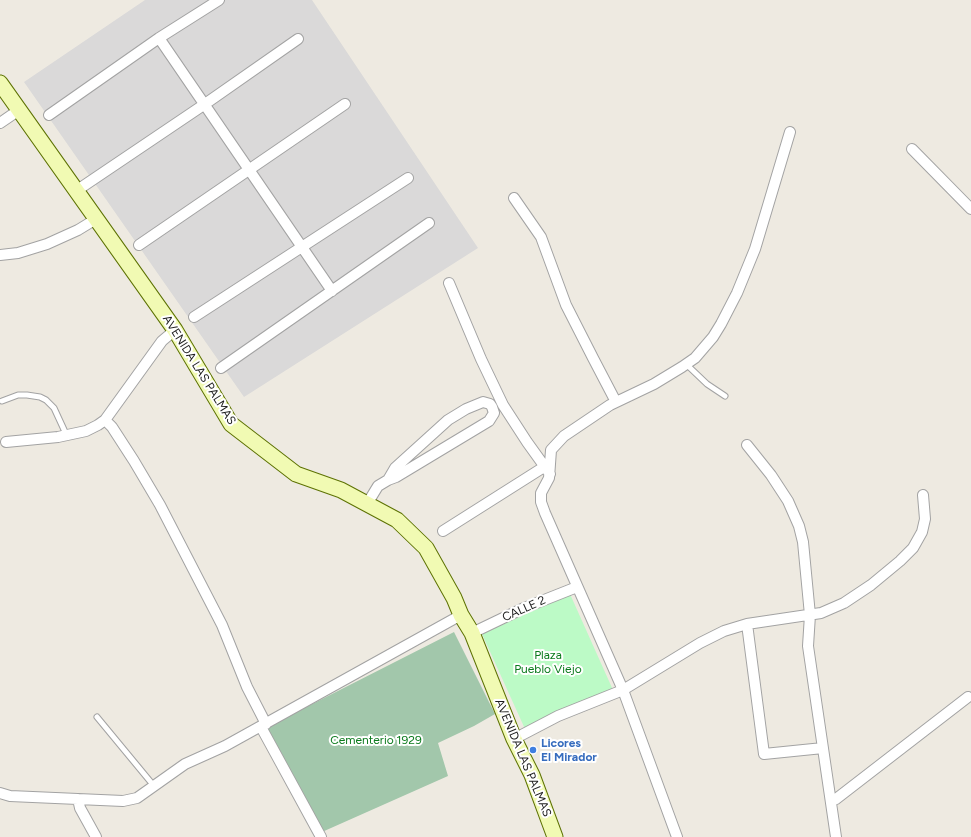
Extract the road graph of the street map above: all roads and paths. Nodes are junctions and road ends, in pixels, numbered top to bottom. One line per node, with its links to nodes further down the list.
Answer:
1 (219, 0): 2 (street)
2 (159, 38): 5 (street); 8 (street)
3 (298, 39): 5 (street)
4 (0, 83): 7 (street, AVENIDA LAS PALMAS)
5 (205, 104): 12 (street); 14 (street)
6 (345, 104): 12 (street)
7 (19, 110): 9 (street); 14 (street, AVENIDA LAS PALMAS)
8 (50, 115)
9 (0, 123)
10 (790, 132): 26 (street)
11 (912, 149): 16 (street)
12 (250, 169): 19 (street); 20 (street)
13 (408, 178): 20 (street)
14 (76, 191): 17 (street, AVENIDA LAS PALMAS)
15 (514, 198): 30 (street)
16 (971, 209)
17 (96, 219): 21 (street); 25 (street, AVENIDA LAS PALMAS)
18 (429, 223): 23 (street)
19 (139, 245)
20 (302, 246): 23 (street); 24 (street)
21 (0, 255)
22 (449, 283): 35 (street)
23 (332, 291): 27 (street)
24 (194, 317)
25 (175, 330): 31 (street); 38 (street, AVENIDA LAS PALMAS)
26 (686, 364): 28 (lane); 30 (street)
27 (220, 368)
28 (725, 396)
29 (2, 400): 32 (lane)
30 (616, 402): 35 (street)
31 (105, 420): 32 (street); 48 (street)
32 (66, 434): 33 (street)
33 (6, 442)
34 (747, 445): 42 (street)
35 (547, 470): 39 (street); 40 (street)
36 (388, 480): 36 (street); 38 (street)
37 (923, 495): 42 (street)
38 (367, 504): 41 (street, AVENIDA LAS PALMAS)
39 (443, 531)
40 (577, 587): 44 (street, CALLE 2); 45 (street)
41 (461, 615): 44 (street, AVENIDA LAS PALMAS); 48 (street)
42 (810, 615): 43 (street); 50 (street)
43 (747, 624): 45 (street); 50 (street)
44 (472, 633): 49 (street, AVENIDA LAS PALMAS)
45 (623, 690): 49 (street); 58 (street)
46 (968, 697): 54 (street)
47 (97, 718): 51 (lane)
48 (264, 725): 51 (street); 56 (street)
49 (514, 739): 57 (street, AVENIDA LAS PALMAS)
50 (823, 748): 54 (street)
51 (154, 786): 53 (street)
52 (0, 793): 53 (street)
53 (78, 799): 55 (street)
54 (831, 801): 59 (street)
55 (96, 837)
56 (321, 837)
57 (555, 837)
58 (677, 837)
59 (836, 837)

